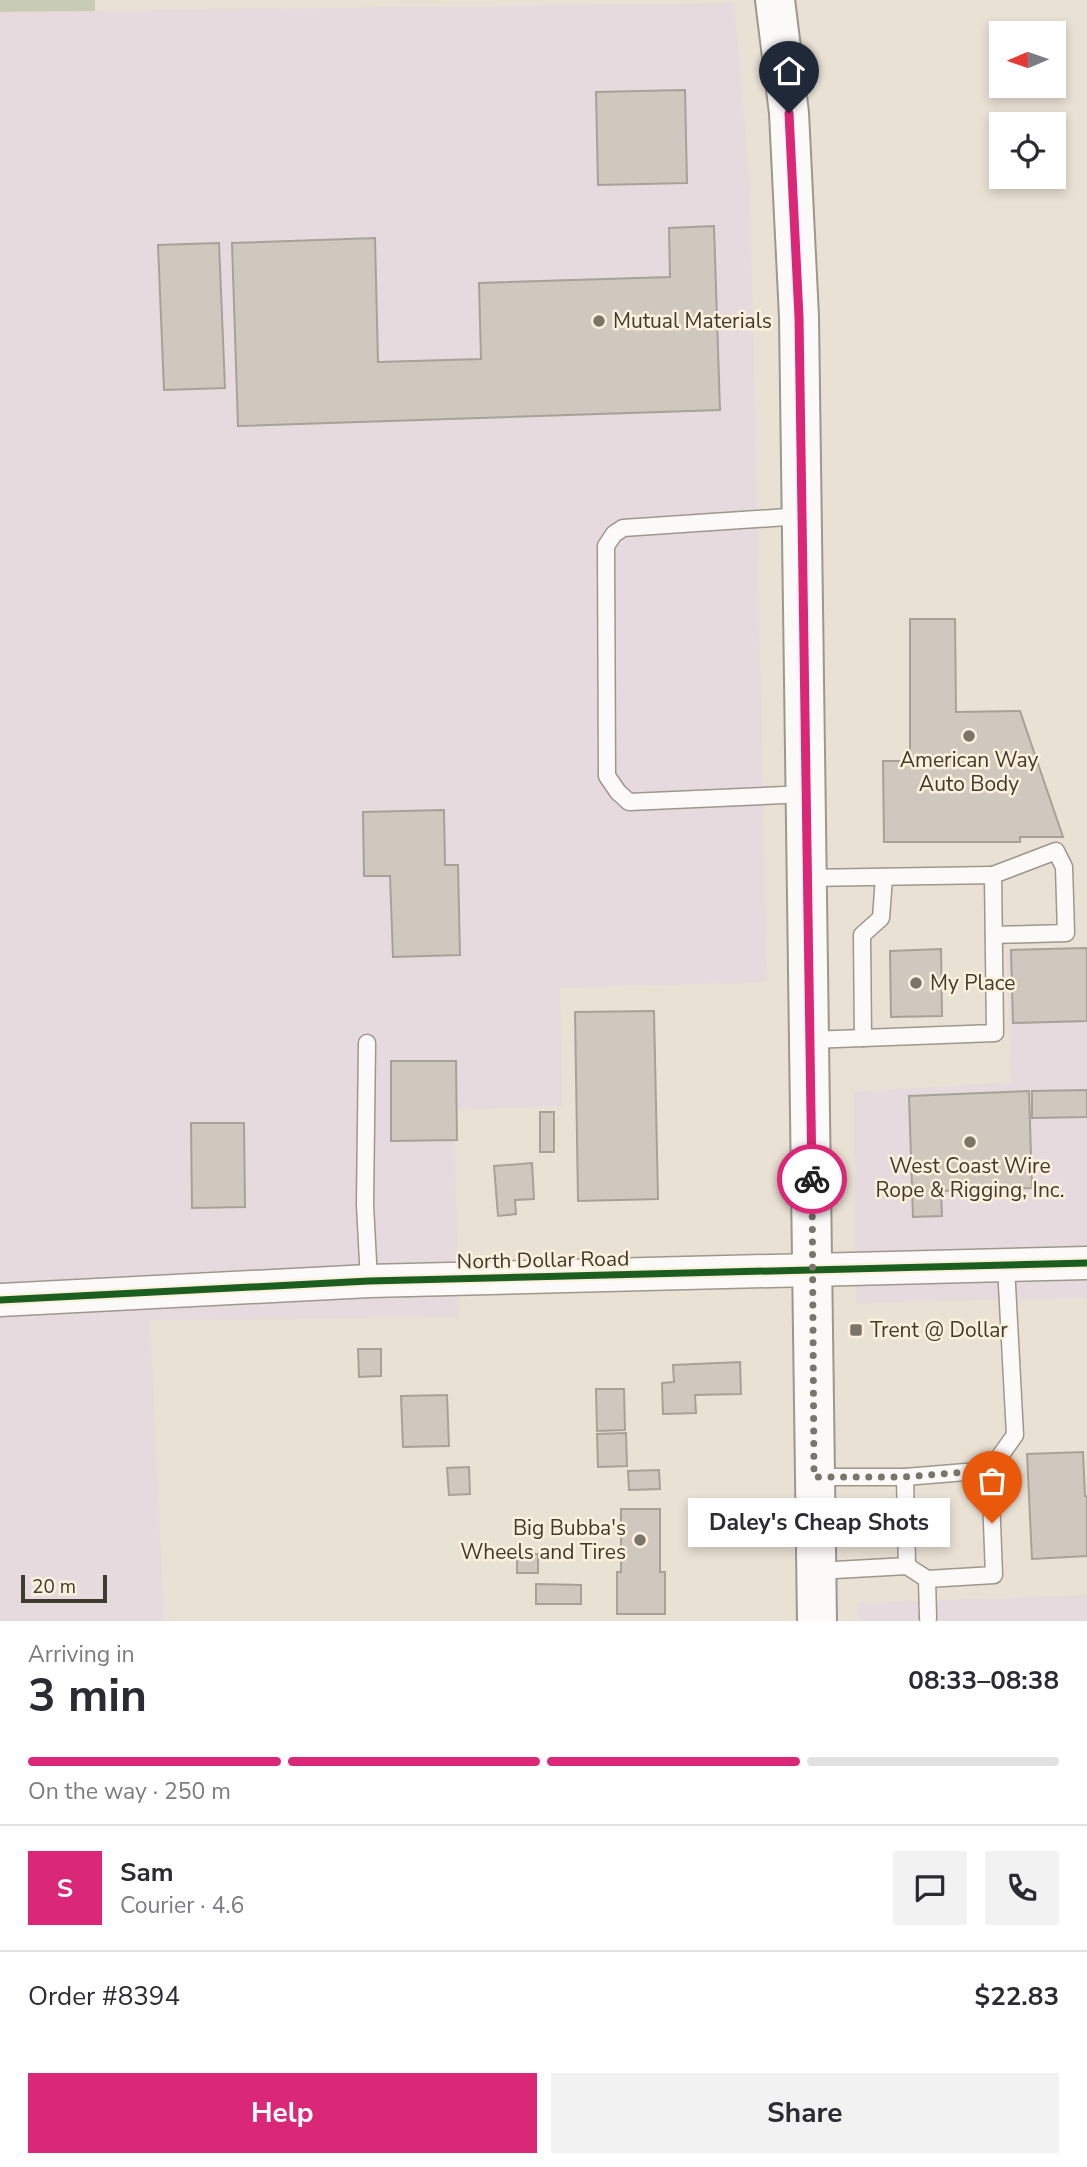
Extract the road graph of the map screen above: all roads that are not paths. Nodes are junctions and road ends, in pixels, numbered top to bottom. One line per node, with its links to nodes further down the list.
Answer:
1 (775, 0): 2 (main road)
2 (802, 516): 3 (main road); 3 (lane)
3 (807, 794): 6 (main road)
4 (993, 875): 5 (lane); 7 (lane); 7 (lane)
5 (884, 877): 6 (lane); 8 (lane)
6 (808, 878): 9 (main road)
7 (994, 935): 8 (lane)
8 (863, 1038): 9 (lane)
9 (810, 1040): 13 (main road)
10 (367, 1043): 14 (lane)
11 (1087, 1263): 12 (street, North Dollar Road)
12 (1006, 1266): 13 (street, North Dollar Road); 16 (lane)
13 (814, 1271): 14 (street, North Dollar Road); 17 (main road)
14 (369, 1281): 15 (street, North Dollar Road)
15 (0, 1300)
16 (990, 1470): 18 (lane); 21 (lane)
17 (814, 1477): 18 (lane); 20 (main road)
18 (905, 1477): 19 (lane)
19 (907, 1566): 20 (lane); 21 (lane)
20 (817, 1571): 23 (main road)
21 (927, 1579): 22 (lane)
22 (929, 1618)
23 (817, 1621)

